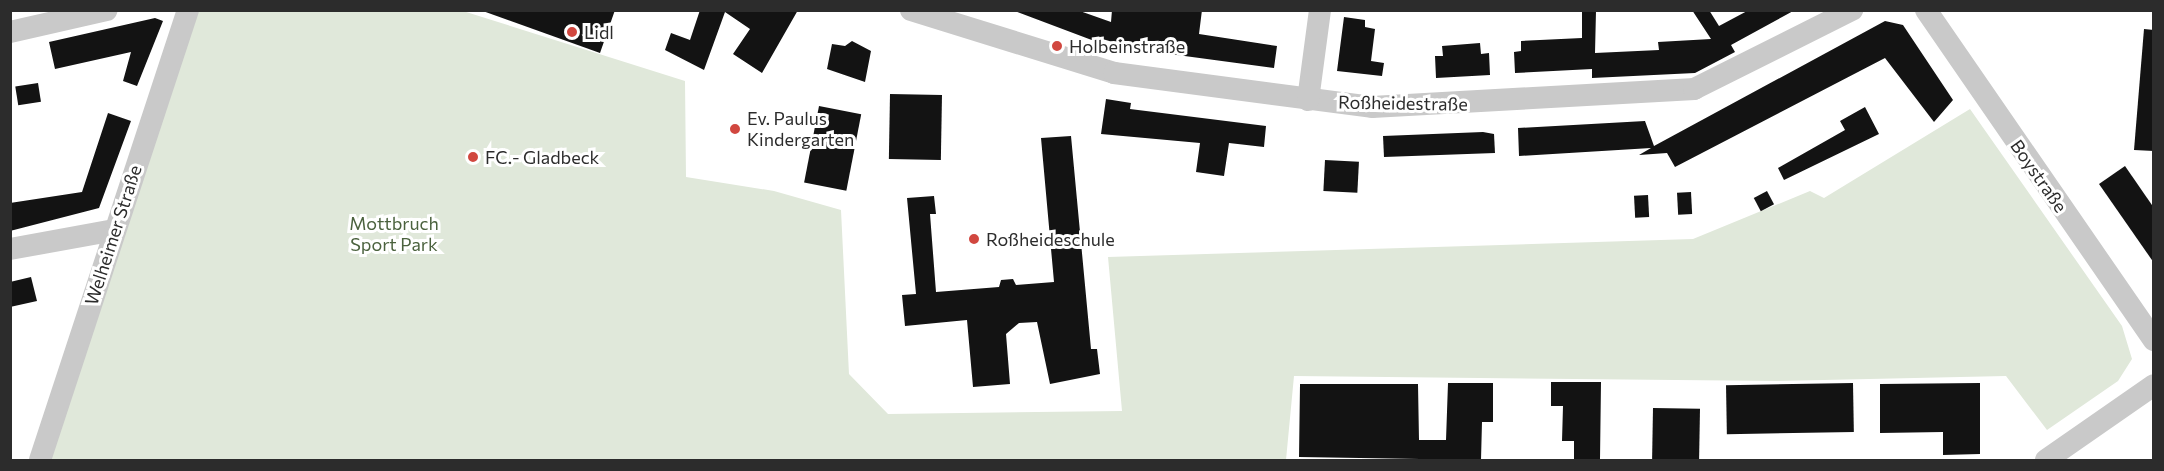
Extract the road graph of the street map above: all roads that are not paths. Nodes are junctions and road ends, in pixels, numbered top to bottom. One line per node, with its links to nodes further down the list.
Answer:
1 (107, 10): 7 (street)
2 (188, 10): 9 (street, Welheimer Straße)
3 (911, 10): 8 (street, Roßheidestraße)
4 (1320, 10): 8 (street)
5 (1852, 10): 8 (street, Roßheidestraße)
6 (1926, 10): 11 (street, Boystraße)
7 (10, 32)
8 (1308, 100)
9 (115, 230): 10 (street); 13 (street, Welheimer Straße)
10 (10, 249)
11 (2154, 340)
12 (2154, 385): 14 (street)
13 (40, 460)
14 (2046, 460)

